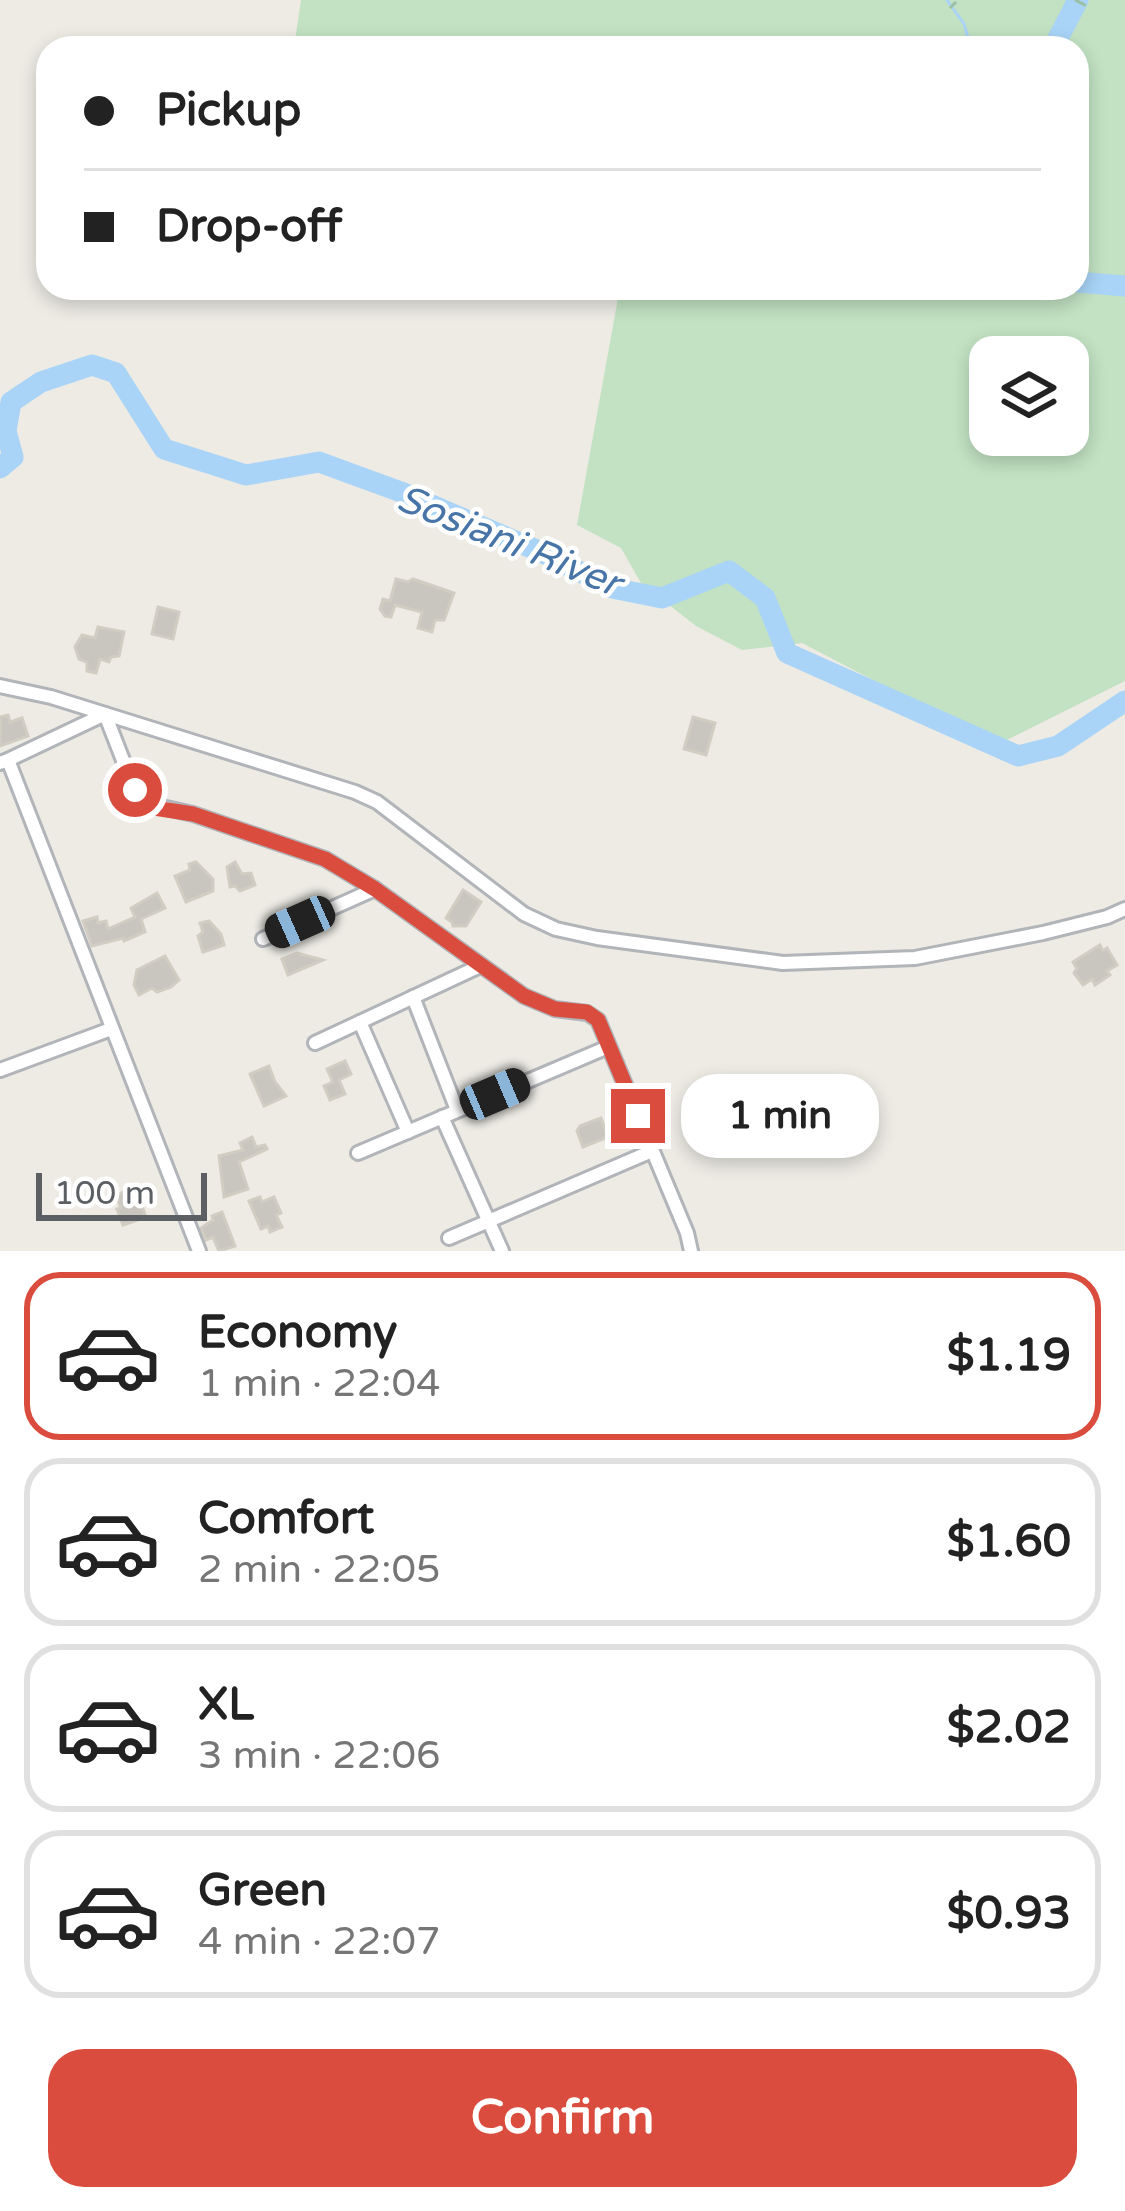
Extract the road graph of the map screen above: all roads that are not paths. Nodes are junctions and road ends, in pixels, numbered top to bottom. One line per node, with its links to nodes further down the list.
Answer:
1 (0, 686): 2 (street)
2 (105, 713): 3 (street); 4 (street); 5 (street)
3 (4, 762): 10 (street)
4 (375, 889): 6 (street); 7 (street)
5 (1125, 909)
6 (263, 939)
7 (480, 966): 8 (street); 12 (street)
8 (413, 997): 9 (street); 14 (street)
9 (360, 1022): 11 (street); 16 (street)
10 (111, 1028): 13 (street); 21 (street)
11 (315, 1043)
12 (608, 1047): 14 (street); 17 (street)
13 (0, 1070)
14 (457, 1110): 15 (street)
15 (442, 1117): 16 (street); 19 (street)
16 (408, 1132): 18 (street)
17 (652, 1151): 19 (street); 23 (street)
18 (358, 1153)
19 (489, 1220): 20 (street); 22 (street)
20 (449, 1238)
21 (199, 1251)
22 (502, 1251)
23 (691, 1251)

